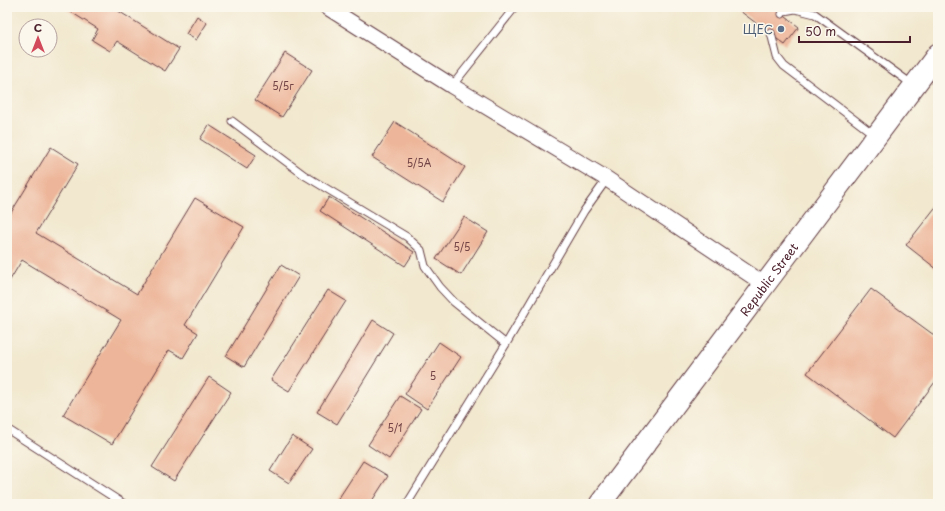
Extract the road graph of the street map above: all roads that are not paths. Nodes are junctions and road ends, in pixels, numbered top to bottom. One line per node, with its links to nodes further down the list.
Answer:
1 (327, 7): 8 (street)
2 (515, 7): 8 (lane)
3 (804, 8): 4 (lane); 7 (lane)
4 (782, 14)
5 (771, 33): 10 (lane)
6 (938, 54): 7 (main road, Republic Street)
7 (914, 85): 10 (main road, Republic Street)
8 (452, 86): 11 (street)
9 (232, 121): 13 (lane)
10 (876, 136): 12 (main road, Republic Street)
11 (607, 179): 12 (street); 13 (lane)
12 (764, 284): 17 (main road, Republic Street)
13 (506, 344): 16 (lane)
14 (7, 430): 15 (lane)
15 (124, 504)
16 (407, 504)
17 (600, 504)

